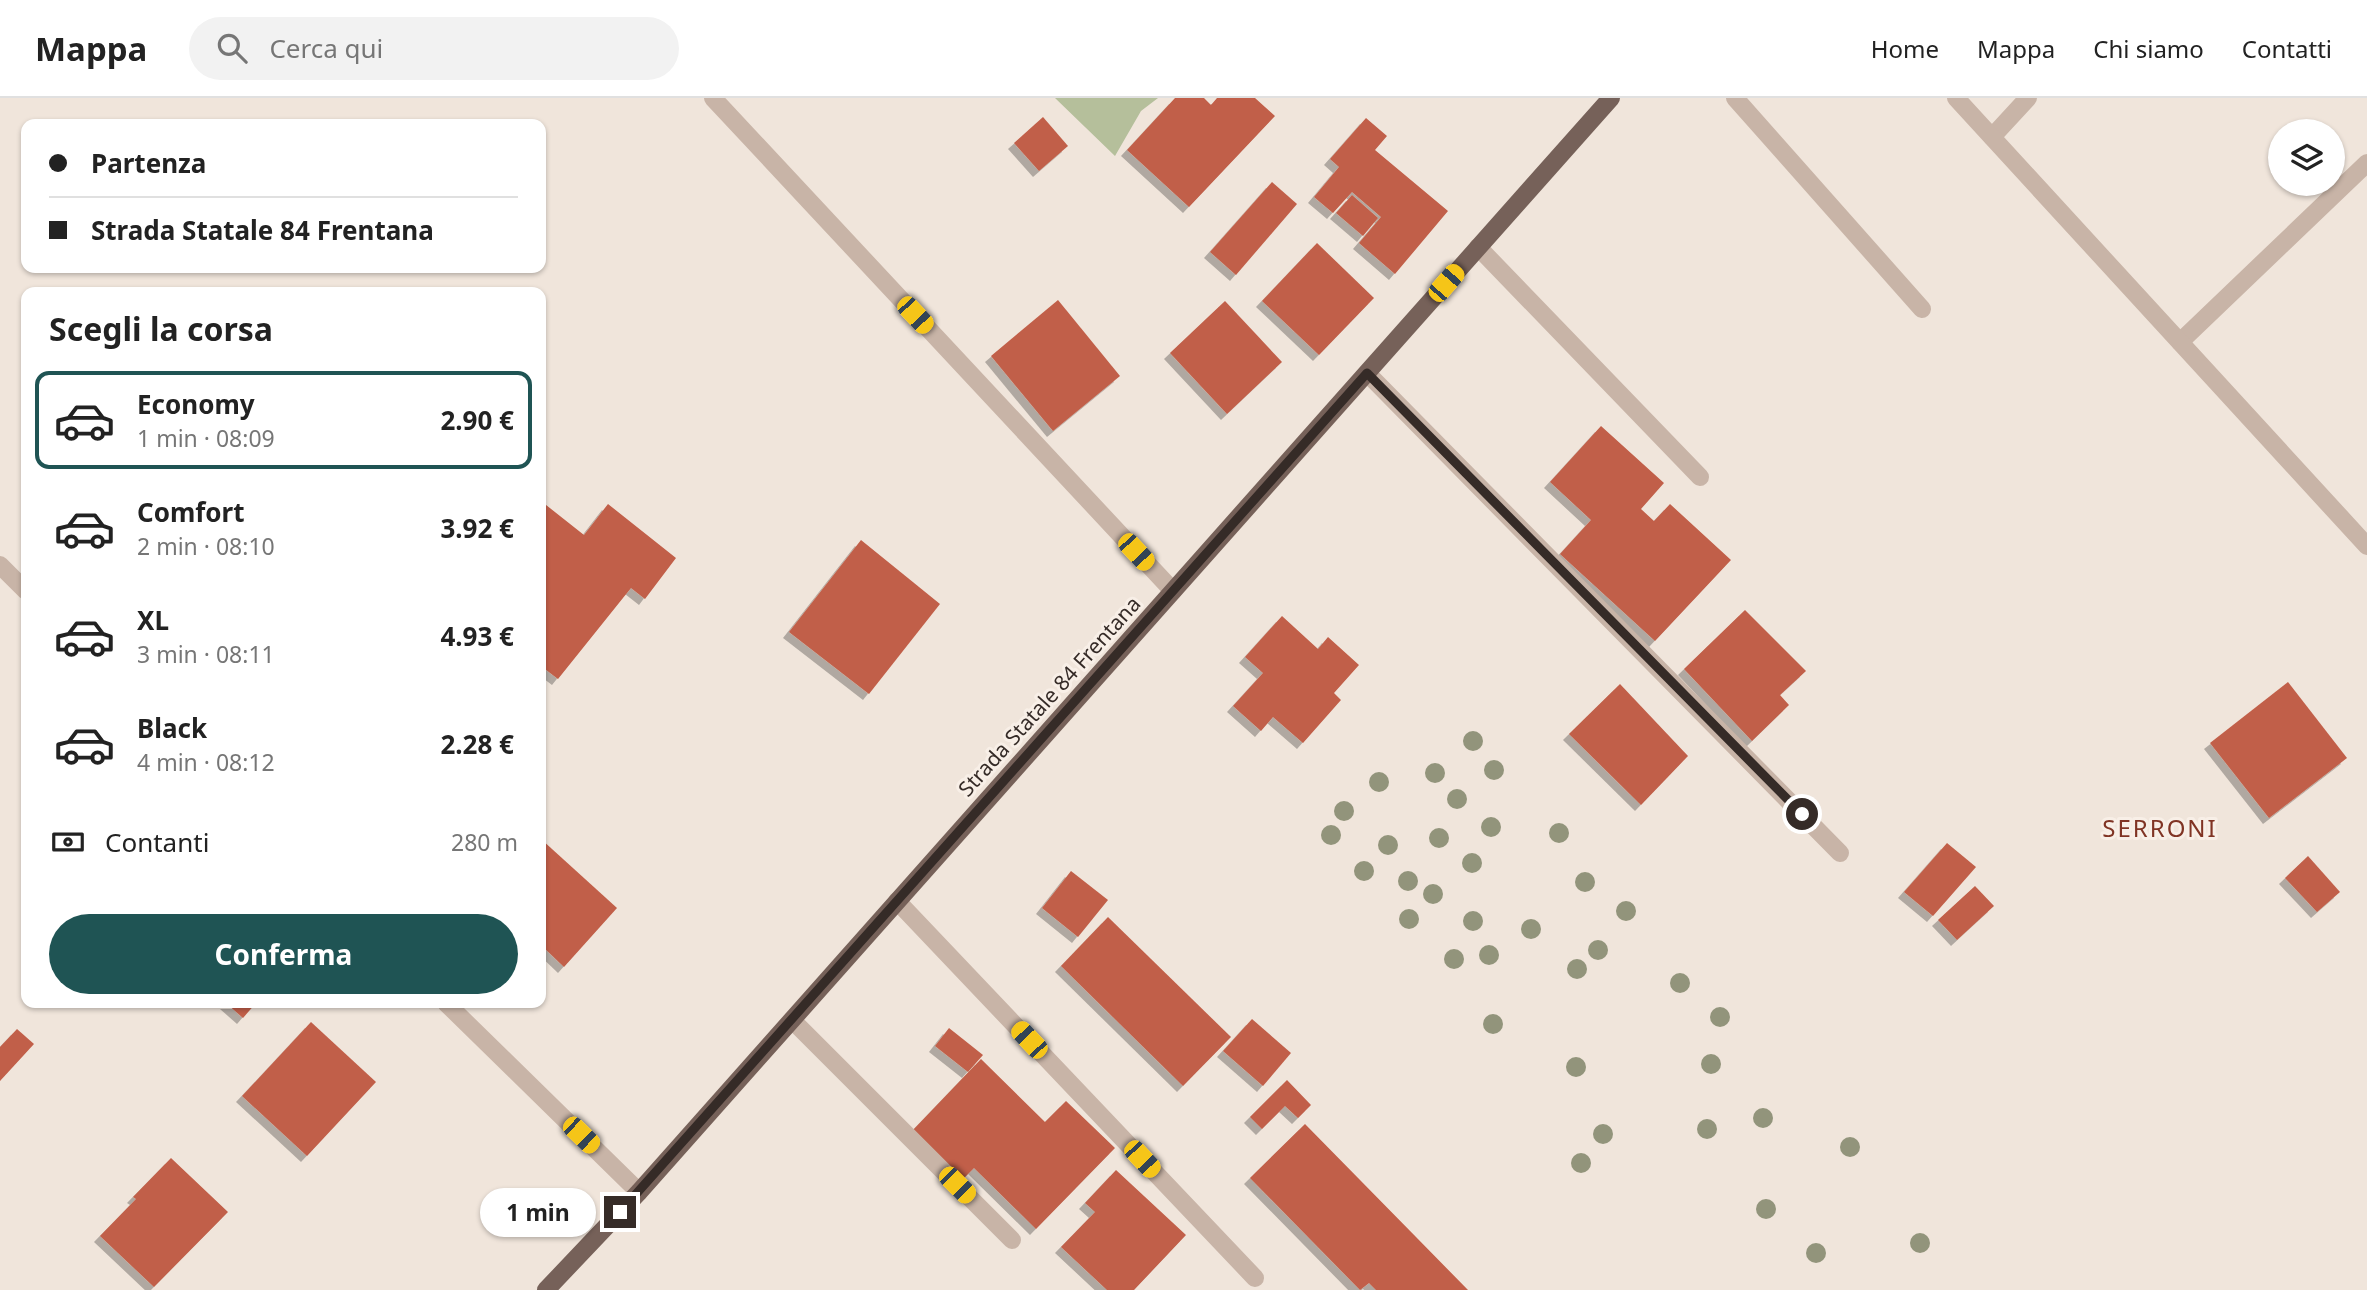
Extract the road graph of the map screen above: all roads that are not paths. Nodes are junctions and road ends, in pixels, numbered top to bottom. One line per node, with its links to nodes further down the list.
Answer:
1 (713, 98): 16 (street)
2 (1611, 98): 8 (main road, Strada Statale 84 Frentana)
3 (1735, 98): 9 (street)
4 (1956, 98): 6 (street)
5 (2028, 98): 6 (street)
6 (1992, 137): 10 (street)
7 (2367, 163): 10 (street)
8 (1478, 247): 11 (main road, Strada Statale 84 Frentana); 12 (street)
9 (1922, 309)
10 (2180, 342): 13 (street)
11 (1367, 373): 16 (main road, Strada Statale 84 Frentana); 17 (street)
12 (1700, 477)
13 (2367, 546)
14 (0, 565): 15 (street)
15 (21, 586)
16 (1173, 591): 18 (main road, Strada Statale 84 Frentana)
17 (1840, 853)
18 (897, 901): 20 (main road, Strada Statale 84 Frentana); 23 (street)
19 (451, 1008): 21 (street)
20 (792, 1020): 21 (main road, Strada Statale 84 Frentana); 22 (street)
21 (639, 1192): 24 (main road, Strada Statale 84 Frentana)
22 (1012, 1240)
23 (1255, 1279)
24 (546, 1290)

